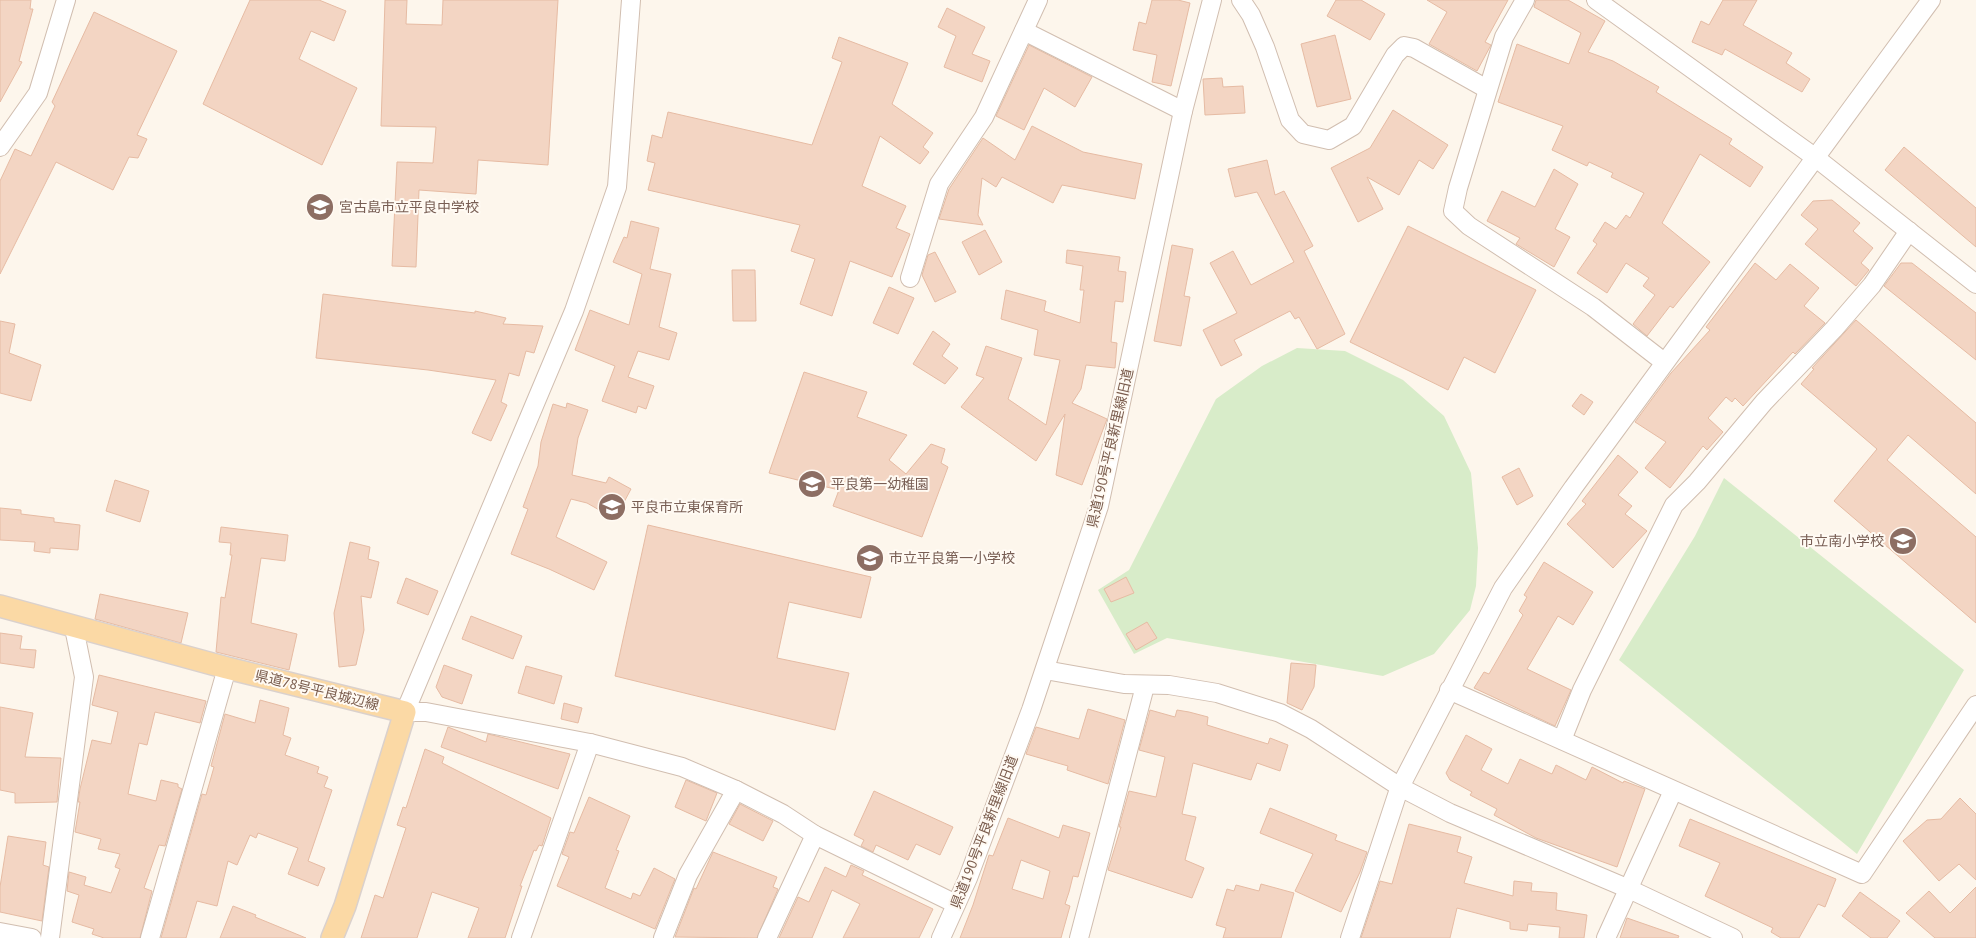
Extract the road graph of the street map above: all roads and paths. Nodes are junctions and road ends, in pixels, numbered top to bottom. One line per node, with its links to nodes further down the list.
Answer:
1 (66, 0): 12 (street)
2 (631, 0): 25 (street)
3 (1038, 0): 9 (street)
4 (1212, 0): 11 (street, 県道190号平良新里線旧道)
5 (1241, 0): 10 (street)
6 (1524, 0): 10 (street)
7 (1596, 0): 13 (street)
8 (1931, 0): 13 (street)
9 (1024, 31): 11 (street); 15 (street)
10 (1486, 89): 17 (street)
11 (1183, 112): 21 (street, 県道190号平良新里線旧道)
12 (0, 147)
13 (1816, 158): 14 (street); 17 (street)
14 (1909, 231): 16 (street); 26 (street)
15 (910, 278)
16 (1976, 284)
17 (1664, 362): 23 (street)
18 (0, 606): 19 (main road, 県道78号平良城辺線)
19 (74, 628): 20 (main road, 県道78号平良城辺線); 36 (street)
20 (227, 668): 25 (main road, 県道78号平良城辺線); 37 (street)
21 (1045, 670): 22 (street); 33 (street, 県道190号平良新里線旧道)
22 (1145, 686): 28 (street); 43 (street)
23 (1449, 690): 26 (street); 28 (street)
24 (1976, 705): 30 (street)
25 (405, 712): 27 (street); 38 (main road)
26 (1562, 740): 30 (street)
27 (590, 743): 29 (street); 39 (street)
28 (1400, 787): 32 (street); 44 (street)
29 (736, 790): 31 (street); 40 (street)
30 (1673, 791): 32 (street)
31 (815, 835): 33 (street); 41 (street)
32 (1630, 889): 45 (street); 46 (street)
33 (956, 904): 42 (street, 県道190号平良新里線旧道)
34 (0, 932): 35 (street)
35 (32, 938)
36 (50, 938)
37 (150, 938)
38 (332, 938)
39 (521, 938)
40 (663, 938)
41 (768, 938)
42 (941, 938)
43 (1079, 938)
44 (1350, 938)
45 (1606, 938)
46 (1733, 938)

